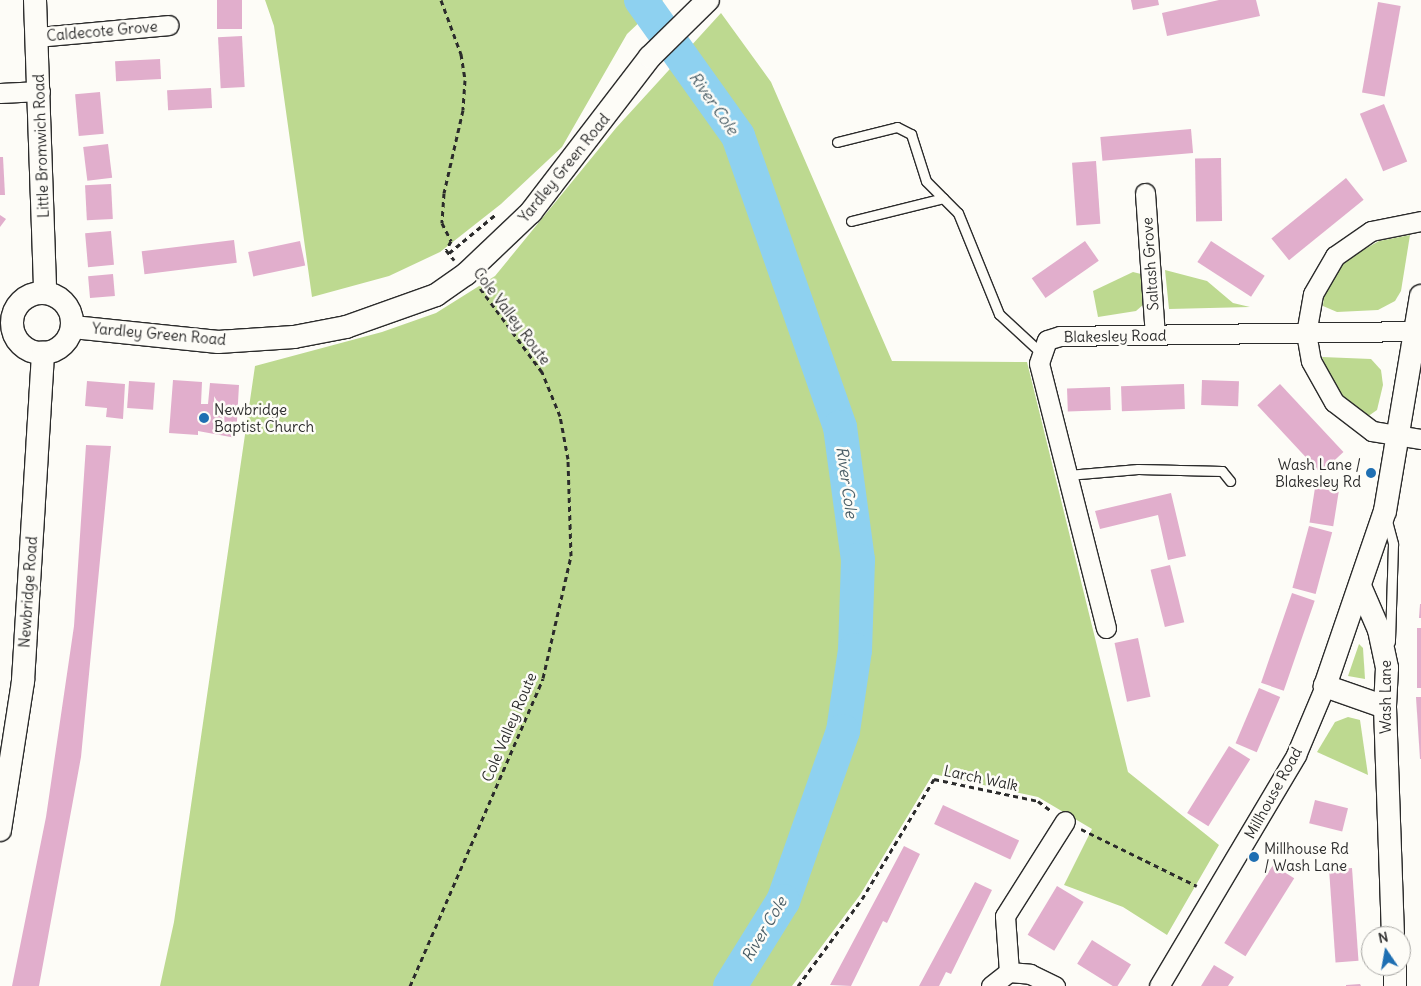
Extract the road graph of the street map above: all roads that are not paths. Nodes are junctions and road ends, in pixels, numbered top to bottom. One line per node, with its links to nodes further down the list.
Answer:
1 (36, 0): 4 (street, Little Bromwich Road)
2 (708, 0): 15 (street, Yardley Green Road)
3 (168, 25): 4 (street, Caldecote Grove)
4 (37, 37): 5 (street, Little Bromwich Road)
5 (40, 91): 6 (street); 12 (street, Little Bromwich Road)
6 (0, 93)
7 (838, 142): 9 (lane)
8 (1145, 193): 18 (street, Saltash Grove)
9 (943, 198): 10 (lane); 19 (lane)
10 (851, 221)
11 (1421, 221): 17 (street)
12 (45, 292): 14 (street); 15 (street)
13 (1421, 296): 16 (street)
14 (6, 321): 20 (street)
15 (73, 327): 20 (street)
16 (1417, 331): 17 (street, Blakesley Road); 21 (street)
17 (1306, 332): 18 (street, Blakesley Road); 21 (street)
18 (1155, 335): 19 (street, Blakesley Road)
19 (1040, 352): 23 (street)
20 (43, 353): 32 (street, Newbridge Road)
21 (1395, 438): 22 (street); 25 (street)
22 (1421, 440)
23 (1068, 475): 24 (lane); 27 (street)
24 (1230, 481)
25 (1385, 511): 26 (street); 28 (lane)
26 (1360, 586): 28 (street, Wash Lane); 29 (street, Millhouse Road)
27 (1106, 628)
28 (1386, 655): 30 (street, Wash Lane)
29 (1325, 686): 30 (street); 37 (street, Millhouse Road)
30 (1384, 707): 33 (street, Wash Lane)
31 (1065, 821): 34 (street)
32 (0, 830)
33 (1394, 926)
34 (1009, 972): 35 (street); 36 (street)
35 (991, 986)
36 (1055, 986)
37 (1159, 986)

